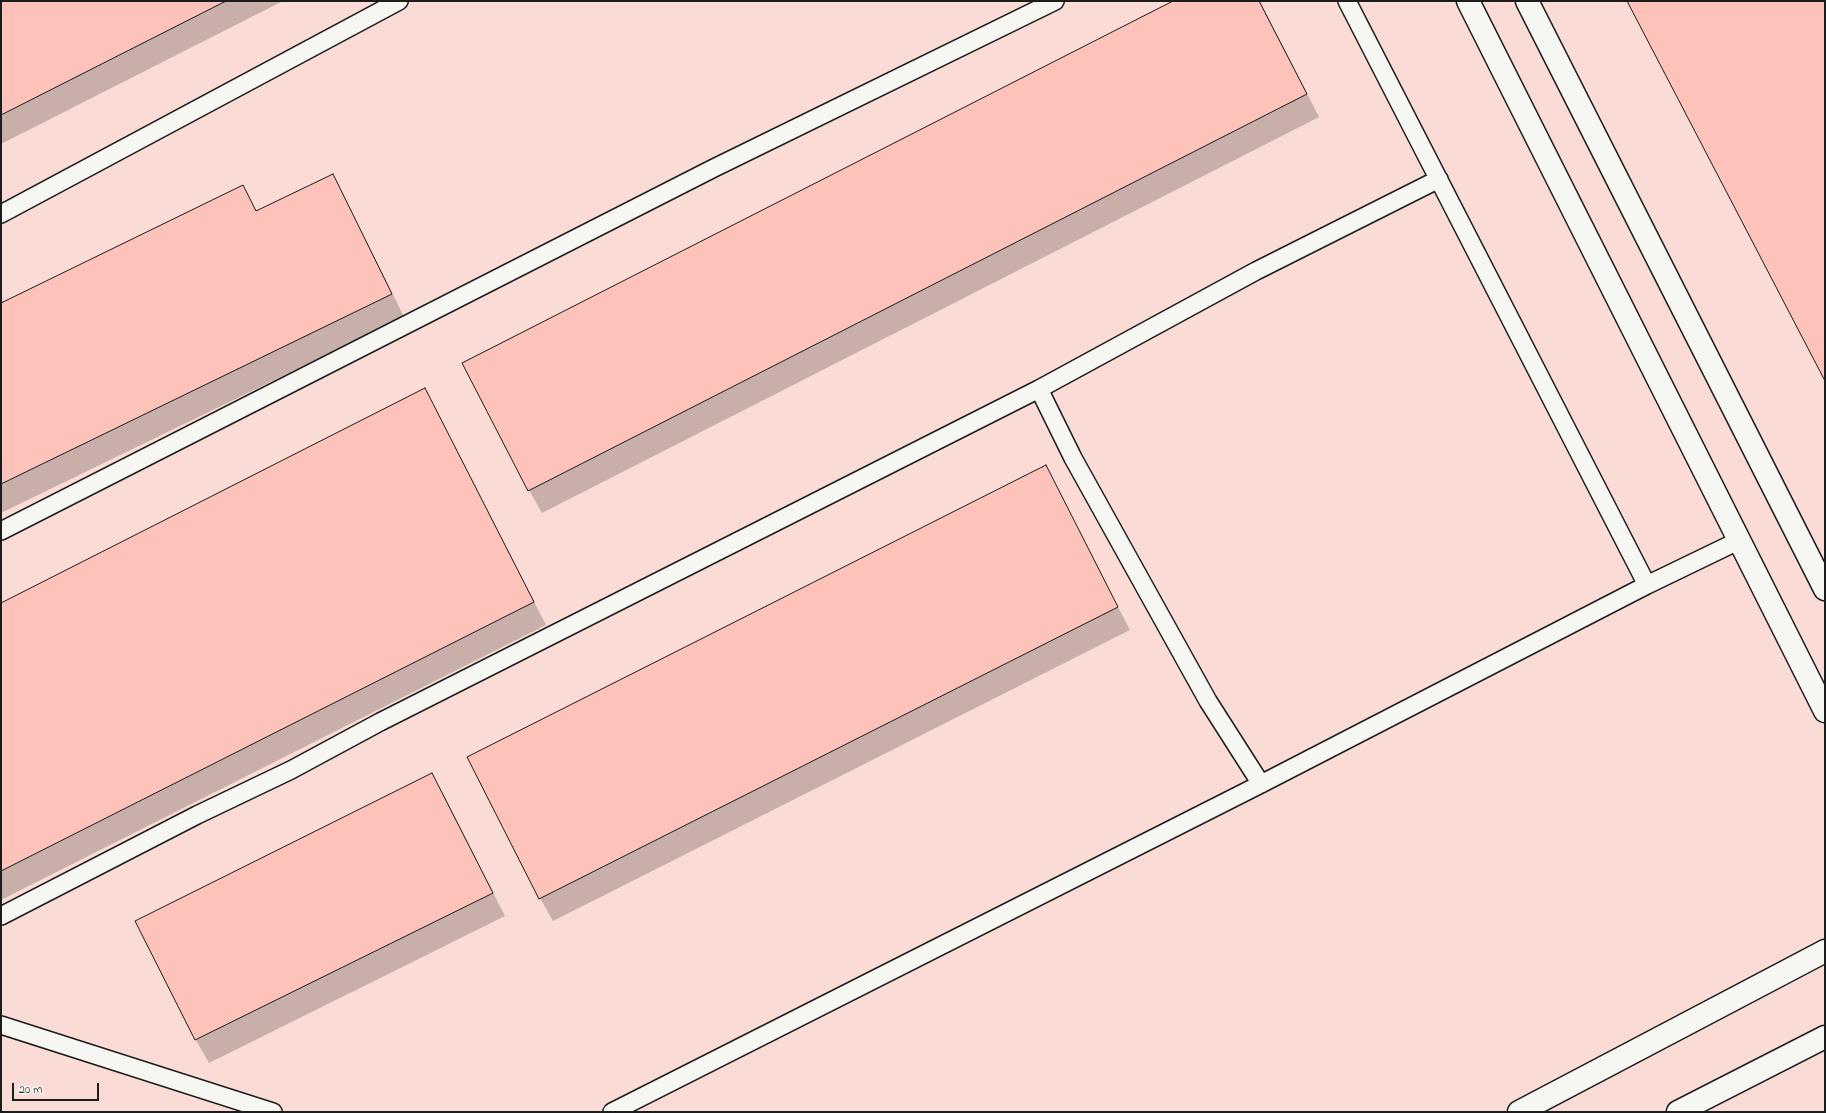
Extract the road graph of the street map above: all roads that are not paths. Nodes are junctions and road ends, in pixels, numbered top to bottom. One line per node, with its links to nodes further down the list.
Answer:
1 (399, 1): 7 (lane)
2 (1055, 1): 9 (lane)
3 (1347, 1): 6 (lane)
4 (1468, 1): 10 (street)
5 (1527, 1): 12 (street)
6 (1439, 179): 8 (lane); 11 (lane)
7 (1, 214)
8 (1039, 389): 14 (lane); 15 (lane)
9 (1, 531)
10 (1738, 541): 11 (lane); 13 (street)
11 (1647, 586): 14 (lane)
12 (1825, 589)
13 (1825, 711)
14 (1261, 784): 20 (lane)
15 (1, 916)
16 (1825, 951): 21 (street)
17 (1, 1025): 19 (lane)
18 (1825, 1037): 22 (street)
19 (273, 1112)
20 (612, 1112)
21 (1519, 1112)
22 (1678, 1112)

